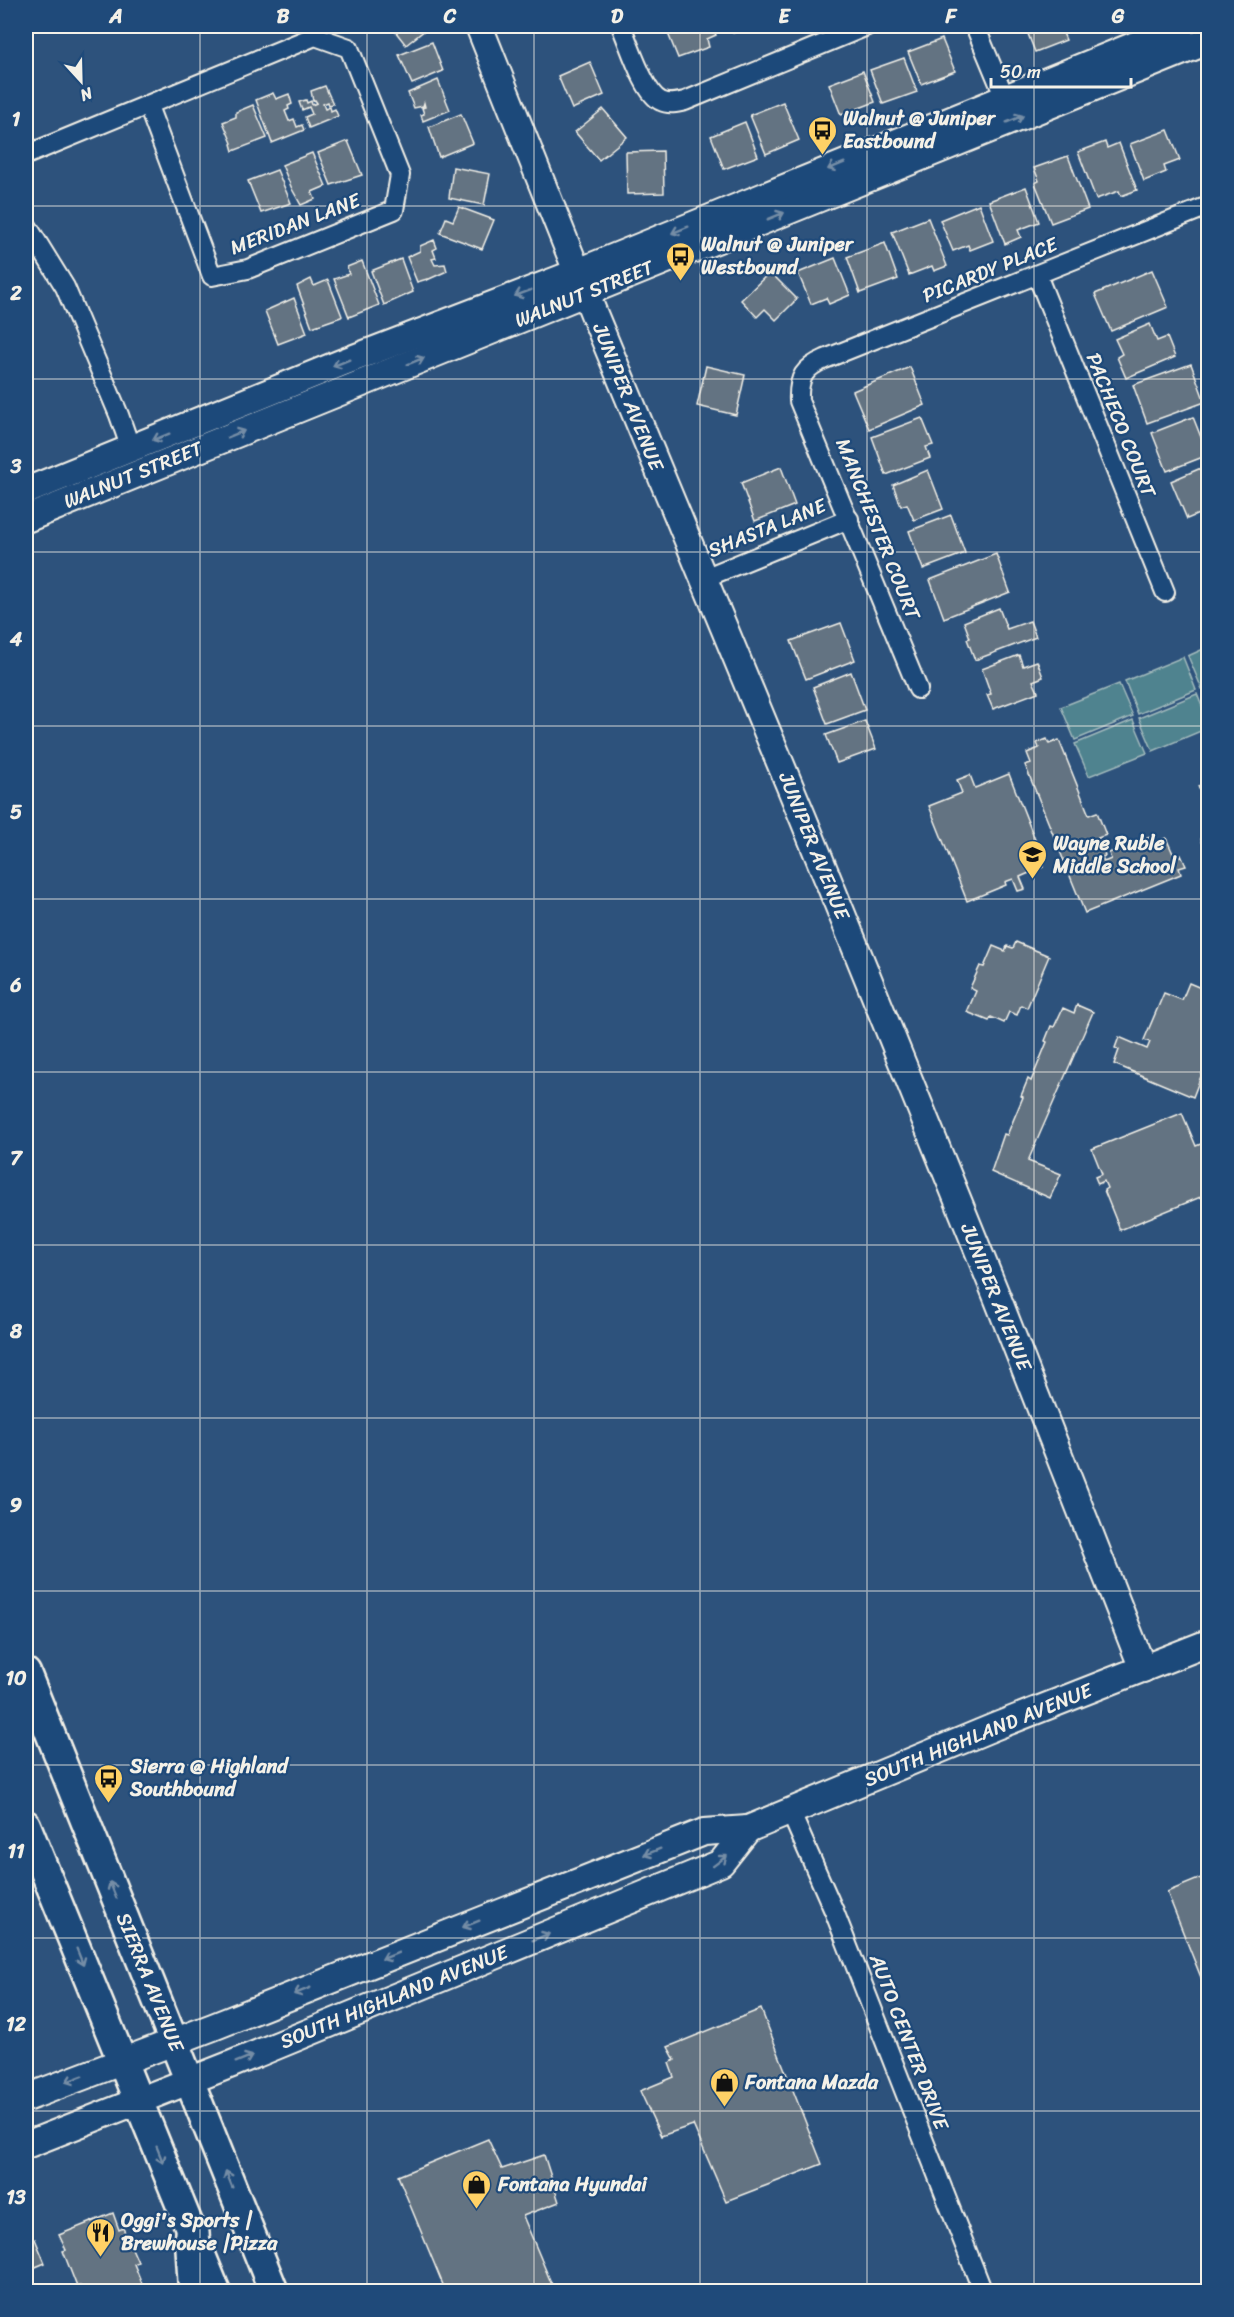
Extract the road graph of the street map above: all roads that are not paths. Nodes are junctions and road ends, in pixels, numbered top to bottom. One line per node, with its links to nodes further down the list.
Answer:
1 (479, 26): 13 (street, JUNIPER AVENUE)
2 (621, 26): 3 (street)
3 (867, 26)
4 (975, 26): 7 (street)
5 (1182, 26): 7 (street, WALNUT STREET)
6 (1209, 41): 13 (street, WALNUT STREET, one-way to 6)
7 (1005, 98): 13 (street, WALNUT STREET, one-way to 13)
8 (148, 106): 8 (street, MERIDAN LANE); 9 (street)
9 (26, 155)
10 (1209, 206): 12 (street, PICARDY PLACE)
11 (26, 224): 15 (street)
12 (1037, 275): 14 (street, PICARDY PLACE); 20 (street, PACHECO COURT)
13 (582, 282): 15 (street, WALNUT STREET, one-way to 15); 17 (street, WALNUT STREET, one-way to 13); 19 (street, JUNIPER AVENUE)
14 (798, 386): 18 (street, MANCHESTER COURT)
15 (131, 449): 16 (street, WALNUT STREET)
16 (26, 491)
17 (26, 519)
18 (849, 519): 19 (street, SHASTA LANE); 21 (street, MANCHESTER COURT)
19 (702, 579): 23 (street, JUNIPER AVENUE)
20 (1165, 592)
21 (918, 689)
22 (1209, 1642): 23 (street, SOUTH HIGHLAND AVENUE)
23 (1143, 1669): 25 (street, SOUTH HIGHLAND AVENUE)
24 (26, 1673): 28 (main road, SIERRA AVENUE, one-way to 24)
25 (790, 1811): 27 (street, SOUTH HIGHLAND AVENUE); 38 (street, AUTO CENTER DRIVE)
26 (26, 1825): 29 (main road, one-way to 29)
27 (748, 1829): 28 (street, SOUTH HIGHLAND AVENUE, one-way to 28); 30 (street, SOUTH HIGHLAND AVENUE, one-way to 27)
28 (174, 2042): 29 (street, SOUTH HIGHLAND AVENUE); 30 (main road, SIERRA AVENUE)
29 (122, 2061): 31 (street, SOUTH HIGHLAND AVENUE, one-way to 31); 32 (main road)
30 (190, 2081): 32 (street, SOUTH HIGHLAND AVENUE); 37 (main road, SIERRA AVENUE, one-way to 30)
31 (26, 2098)
32 (138, 2101): 33 (street, SOUTH HIGHLAND AVENUE); 34 (main road, one-way to 34)
33 (26, 2145)
34 (192, 2233): 35 (highway); 36 (main road)
35 (197, 2292)
36 (216, 2292)
37 (274, 2292)
38 (983, 2292)

